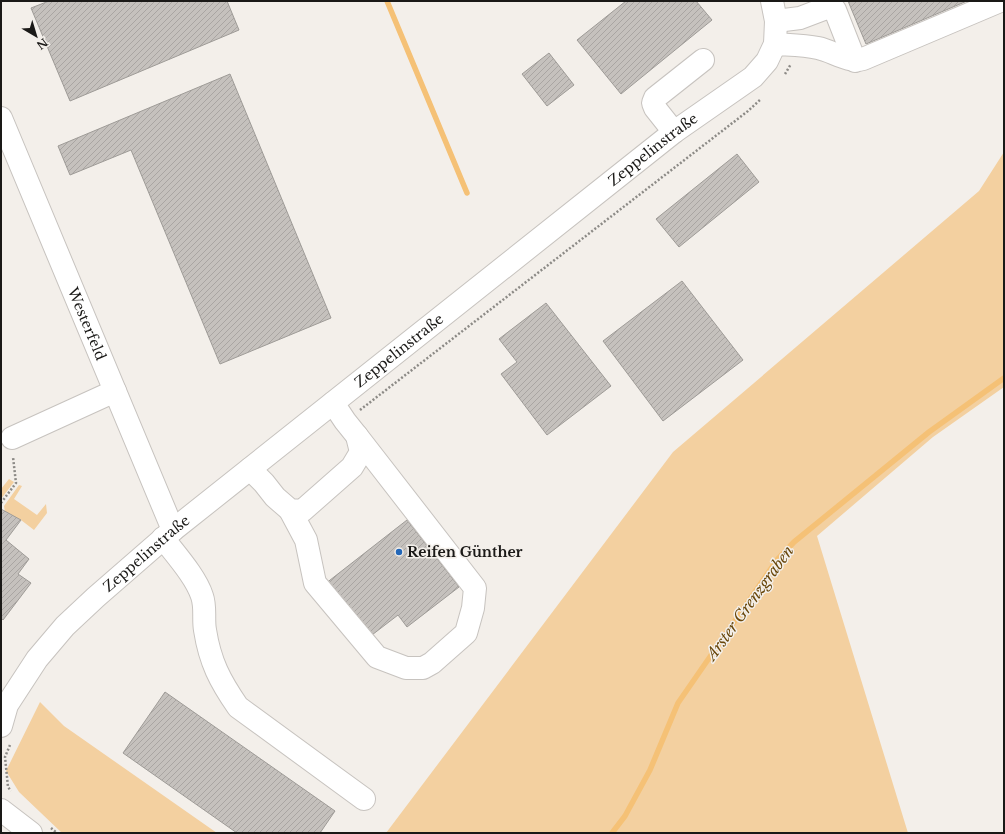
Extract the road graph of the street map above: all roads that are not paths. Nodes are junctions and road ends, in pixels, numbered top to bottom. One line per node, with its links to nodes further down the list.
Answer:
1 (1000, 1): 5 (street)
2 (774, 11): 3 (street, Zeppelinstraße); 5 (street)
3 (775, 44): 5 (street); 7 (street, Zeppelinstraße)
4 (704, 60): 7 (street)
5 (855, 61)
6 (1, 118): 8 (street, Westerfeld)
7 (674, 132): 9 (street, Zeppelinstraße)
8 (115, 391): 11 (street); 14 (street, Westerfeld)
9 (333, 403): 10 (street); 12 (street, Zeppelinstraße)
10 (351, 429): 13 (street); 13 (street)
11 (12, 438)
12 (250, 469): 13 (street); 14 (street, Zeppelinstraße)
13 (290, 510)
14 (168, 534): 15 (street, Zeppelinstraße); 17 (street, Westerfeld)
15 (4, 708): 16 (street, Zeppelinstraße)
16 (6, 735)
17 (364, 799)
18 (7, 801): 19 (street)
19 (38, 828)

